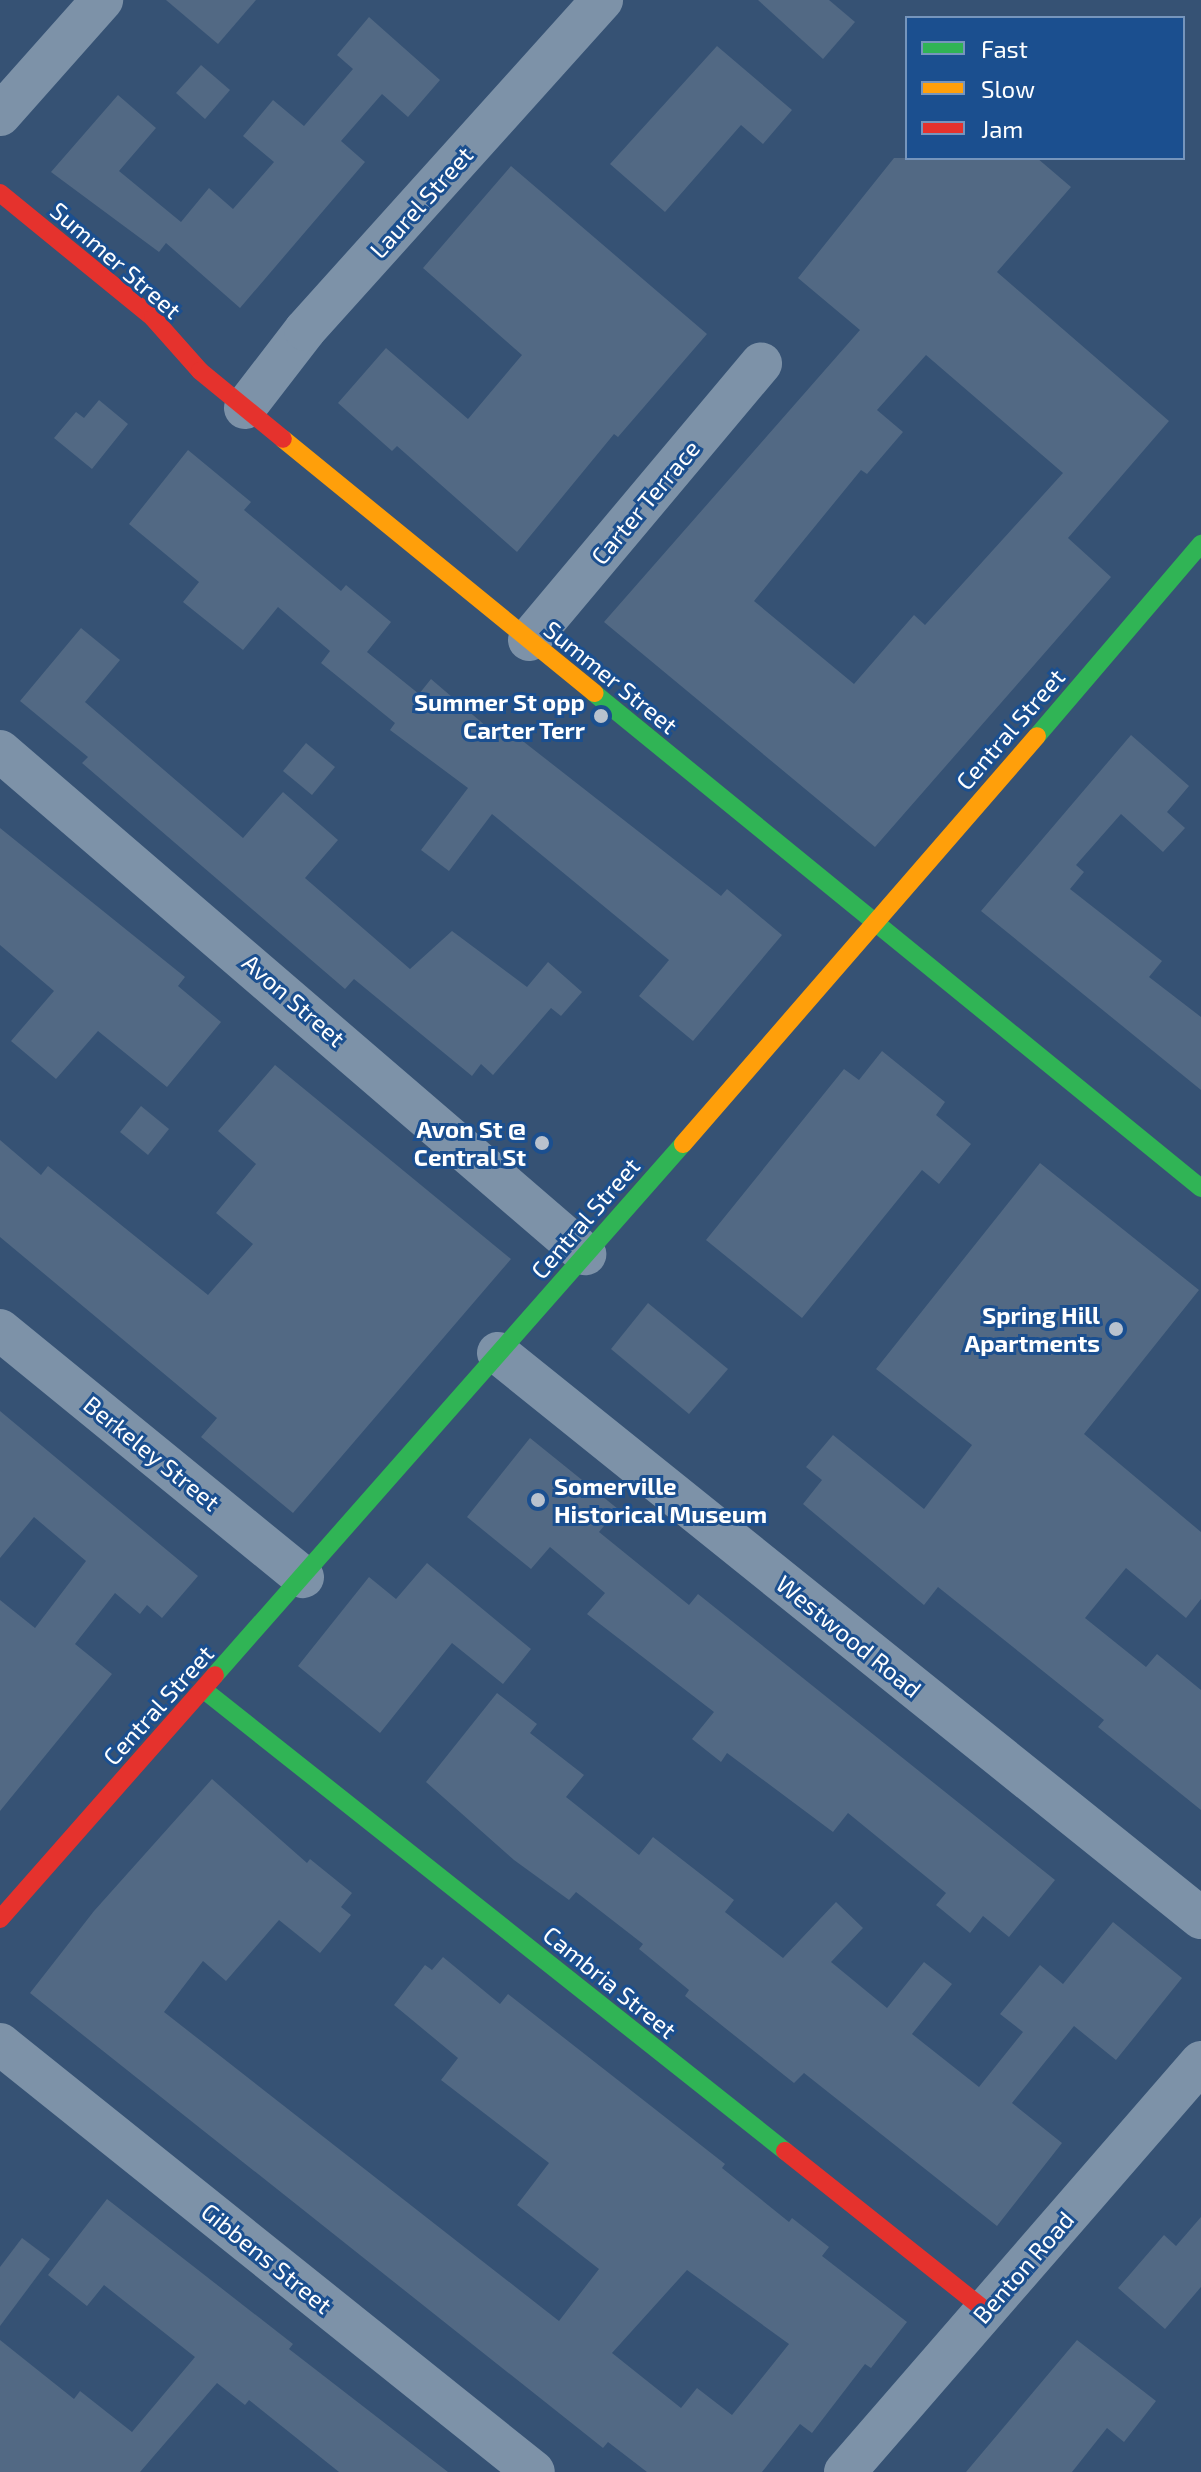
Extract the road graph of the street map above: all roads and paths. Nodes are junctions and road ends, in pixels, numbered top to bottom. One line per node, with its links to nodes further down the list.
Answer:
1 (102, 0): 3 (street)
2 (602, 0): 6 (street, Laurel Street)
3 (0, 115)
4 (0, 193): 6 (street, Summer Street)
5 (761, 364): 8 (street, Carter Terrace)
6 (245, 408): 8 (street, Summer Street)
7 (1201, 544): 10 (street, Central Street)
8 (529, 640): 10 (street, Summer Street)
9 (0, 751): 12 (street, Avon Street)
10 (875, 926): 11 (street, Summer Street); 12 (street, Central Street)
11 (1201, 1188)
12 (585, 1254): 14 (street, Central Street)
13 (0, 1330): 15 (street, Berkeley Street)
14 (498, 1353): 15 (street, Central Street); 17 (street, Westwood Road)
15 (303, 1577): 16 (street, Central Street)
16 (204, 1690): 18 (street, Central Street); 21 (street, Cambria Street)
17 (1201, 1918)
18 (0, 1919)
19 (0, 2044): 22 (street, Gibbens Street)
20 (1201, 2062): 21 (street, Benton Road)
21 (986, 2311): 23 (street, Benton Road)
22 (534, 2472)
23 (845, 2472)

